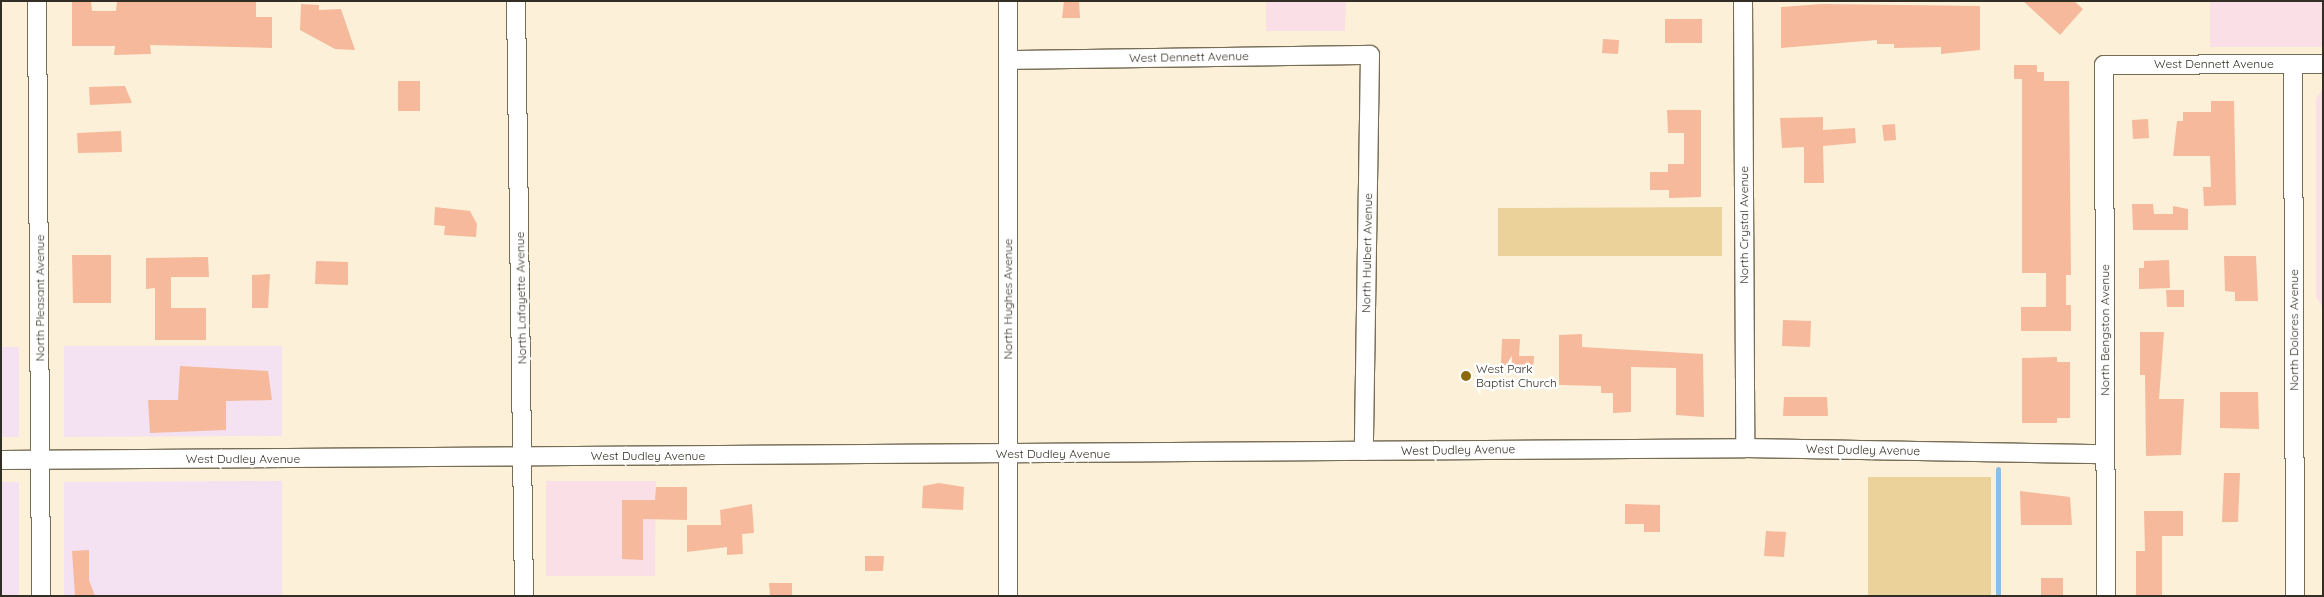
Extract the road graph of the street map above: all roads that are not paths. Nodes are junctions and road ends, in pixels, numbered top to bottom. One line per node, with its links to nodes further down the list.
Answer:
1 (38, 1): 16 (street, North Pleasant Avenue)
2 (516, 1): 14 (street, North Lafayette Avenue)
3 (1008, 1): 6 (street, North Hughes Avenue)
4 (1743, 1): 10 (street, North Crystal Avenue)
5 (1370, 54): 6 (street, West Dennett Avenue); 11 (street, North Hulbert Avenue)
6 (1008, 60): 13 (street, North Hughes Avenue)
7 (2293, 64): 8 (street, West Dennett Avenue); 9 (street, West Dennett Avenue); 21 (street, North Dolores Avenue)
8 (2323, 64)
9 (2104, 65): 12 (street, North Bengston Avenue)
10 (1745, 448): 11 (street, West Dudley Avenue); 12 (street, West Dudley Avenue)
11 (1364, 451): 13 (street, West Dudley Avenue)
12 (2105, 454): 20 (street, North Bengston Avenue)
13 (1008, 455): 14 (street, West Dudley Avenue); 19 (street, North Hughes Avenue)
14 (524, 456): 16 (street, West Dudley Avenue); 18 (street, North Lafayette Avenue)
15 (1, 460): 16 (street, West Dudley Avenue)
16 (41, 461): 17 (street, North Pleasant Avenue)
17 (41, 596)
18 (524, 596)
19 (1008, 596)
20 (2106, 596)
21 (2295, 596)

